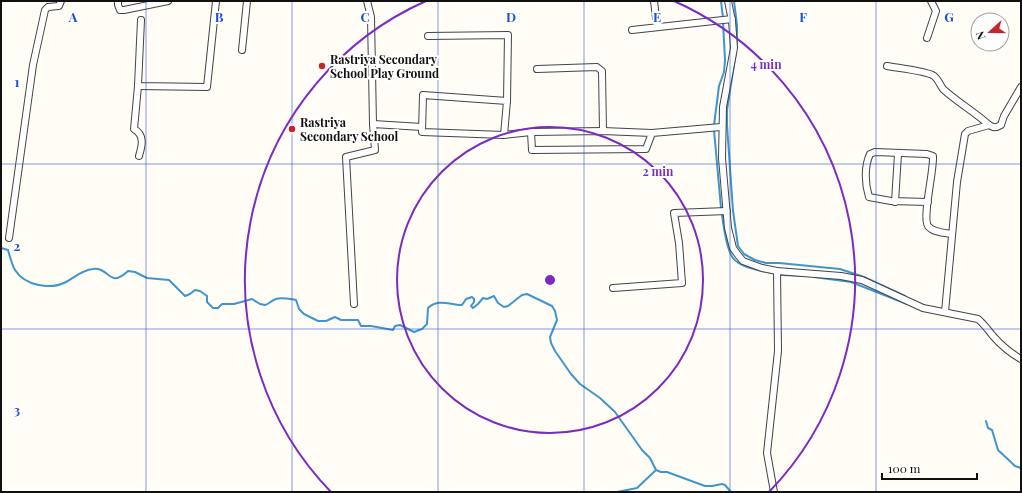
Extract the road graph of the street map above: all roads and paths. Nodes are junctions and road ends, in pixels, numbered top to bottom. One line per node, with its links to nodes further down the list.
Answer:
1 (61, 1): 37 (street)
2 (118, 1): 10 (street)
3 (168, 1): 10 (street)
4 (216, 1): 20 (street)
5 (247, 1): 17 (street)
6 (367, 1): 23 (street)
7 (654, 1): 13 (street)
8 (728, 1): 11 (street)
9 (931, 1): 16 (street)
10 (146, 3)
11 (732, 19): 13 (street); 26 (street)
12 (141, 20): 20 (street)
13 (657, 27): 14 (street)
14 (632, 30)
15 (428, 36): 22 (street)
16 (927, 38)
17 (242, 50)
18 (887, 66): 24 (street)
19 (537, 69): 27 (street)
20 (138, 86): 32 (street)
21 (1021, 87): 24 (street)
22 (507, 101): 25 (street); 30 (street)
23 (373, 124): 25 (street); 40 (street)
24 (989, 125): 36 (street)
25 (422, 127): 30 (street)
26 (722, 127): 29 (street); 35 (street)
27 (603, 131): 28 (street); 29 (street)
28 (531, 132): 29 (street); 30 (street)
29 (652, 133)
30 (504, 135)
31 (898, 154): 33 (street); 33 (street); 34 (street)
32 (139, 156)
33 (895, 202): 34 (street)
34 (928, 202): 36 (street)
35 (727, 211): 38 (street); 39 (street)
36 (952, 234): 41 (street)
37 (9, 238)
38 (777, 271): 41 (street); 43 (street)
39 (613, 288)
40 (354, 304)
41 (945, 312): 42 (street)
42 (1021, 359)
43 (774, 492)

